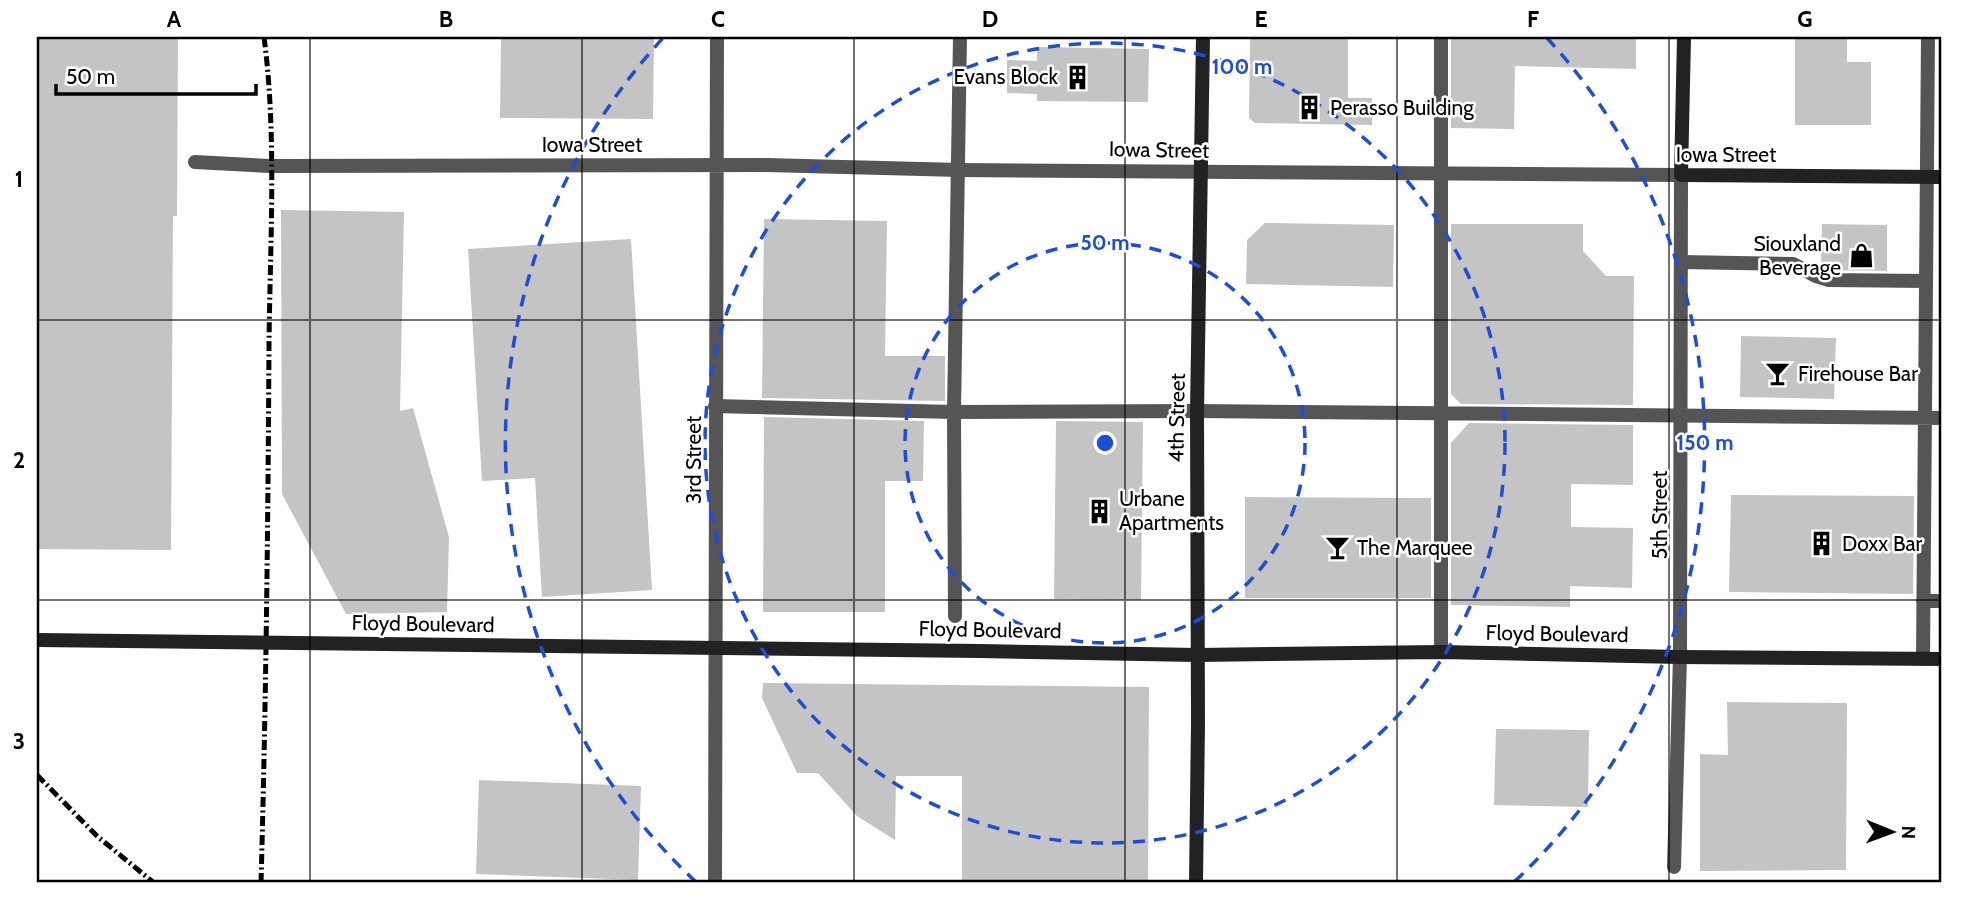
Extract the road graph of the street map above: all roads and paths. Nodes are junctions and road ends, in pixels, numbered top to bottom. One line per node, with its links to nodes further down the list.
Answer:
1 (717, 37): 8 (street, 3rd Street)
2 (960, 37): 9 (street)
3 (1203, 37): 10 (main road, 4th Street)
4 (1441, 37): 11 (street)
5 (1684, 37): 12 (main road, 5th Street)
6 (1928, 37): 13 (street)
7 (195, 162): 8 (street, Iowa Street)
8 (717, 166): 9 (street, Iowa Street); 17 (street, 3rd Street)
9 (960, 170): 10 (street, Iowa Street); 19 (street)
10 (1202, 172): 11 (street, Iowa Street); 18 (main road, 4th Street)
11 (1439, 173): 12 (street, Iowa Street); 20 (street)
12 (1681, 175): 13 (main road, Iowa Street); 15 (street, 5th Street)
13 (1926, 177): 14 (main road, Iowa Street); 16 (street)
14 (1942, 177)
15 (1681, 262): 16 (street); 21 (street, 5th Street)
16 (1926, 281): 22 (street)
17 (715, 406): 19 (street); 34 (street, 3rd Street)
18 (1197, 411): 19 (street); 20 (street); 29 (main road, 4th Street)
19 (954, 412): 26 (street)
20 (1440, 414): 21 (street); 28 (street)
21 (1681, 416): 22 (street); 30 (street, 5th Street)
22 (1925, 418): 23 (street); 24 (street)
23 (1942, 418)
24 (1923, 601): 25 (street); 31 (street)
25 (1942, 601)
26 (955, 615)
27 (37, 640): 29 (main road, Floyd Boulevard, bridge)
28 (1441, 652): 29 (main road, Floyd Boulevard); 30 (main road, Floyd Boulevard)
29 (1197, 655): 35 (main road, 4th Street)
30 (1680, 657): 31 (main road, Floyd Boulevard); 33 (street, 5th Street)
31 (1923, 659): 32 (main road, Floyd Boulevard)
32 (1942, 659)
33 (1674, 867)
34 (715, 883)
35 (1196, 883)

